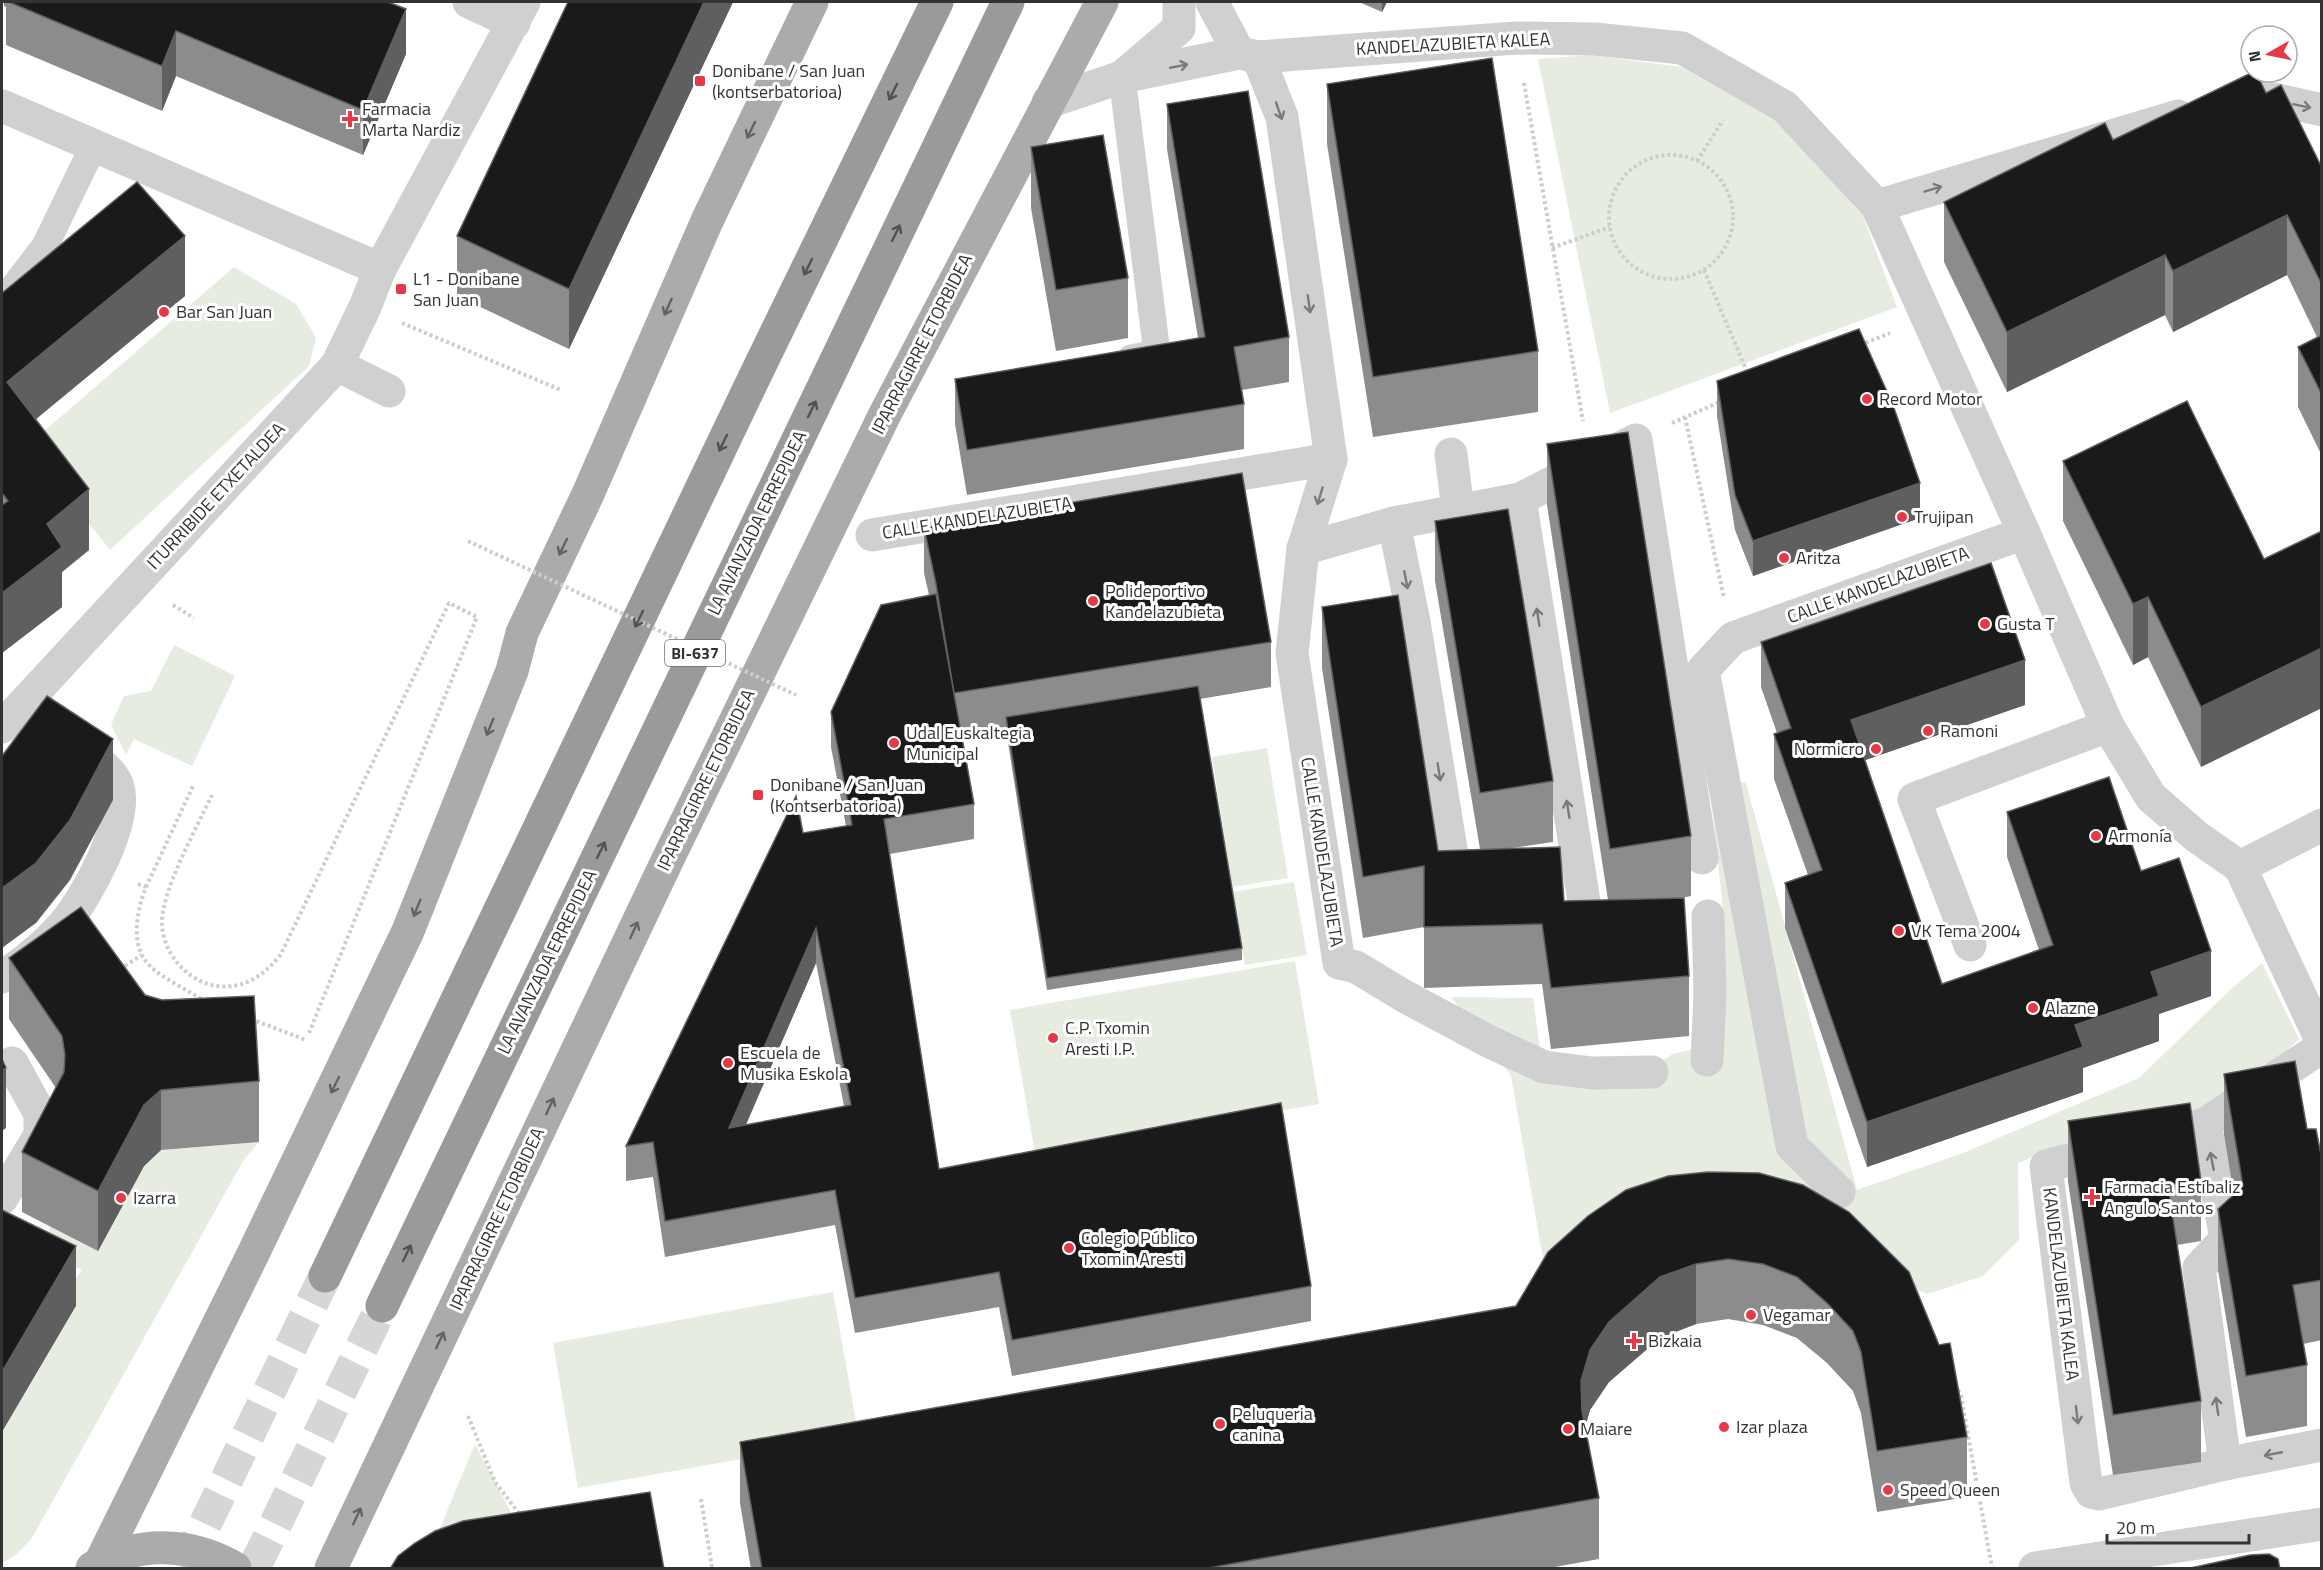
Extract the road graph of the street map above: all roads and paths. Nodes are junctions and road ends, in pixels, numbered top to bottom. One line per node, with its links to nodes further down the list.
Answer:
1 (469, 2): 10 (street)
2 (812, 2): 87 (main road, one-way to 87)
3 (931, 2): 11 (highway)
4 (937, 2): 11 (highway)
5 (1008, 2): 19 (highway, LA AVANZADA ERREPIDEA / BI-637)
6 (1027, 2): 19 (highway)
7 (1102, 2): 15 (main road, IPARRAGIRRE ETORBIDEA)
8 (1179, 2): 13 (street)
9 (1212, 2): 12 (street, CALLE KANDELAZUBIETA)
10 (519, 12): 23 (street, ITURRIBIDE ETXETALDEA)
11 (912, 52): 78 (highway, one-way to 78)
12 (1248, 55): 13 (street, one-way to 12); 20 (street, KANDELAZUBIETA KALEA); 38 (street, CALLE KANDELAZUBIETA, one-way to 38)
13 (1122, 77): 15 (street); 29 (lane)
14 (1524, 83): 22 (path)
15 (1048, 102): 89 (main road, IPARRAGIRRE ETORBIDEA, one-way to 15)
16 (2, 106): 18 (street)
17 (2322, 110): 20 (street, one-way to 17)
18 (94, 145): 23 (street); 25 (lane)
19 (914, 196): 79 (highway, LA AVANZADA ERREPIDEA / BI-637, one-way to 19)
20 (1877, 206): 27 (street, KANDELAZUBIETA KALEA)
21 (1610, 227): 22 (path); 24 (path); 24 (path)
22 (1552, 248): 39 (path)
23 (380, 269): 26 (street, ITURRIBIDE ETXETALDEA)
24 (1704, 270): 31 (path)
25 (2, 302)
26 (365, 307): 30 (street, ITURRIBIDE ETXETALDEA); 32 (path)
27 (1927, 317): 28 (path); 43 (street, KANDELAZUBIETA KALEA)
28 (1852, 348)
29 (1112, 362)
30 (337, 365): 33 (street); 49 (street, ITURRIBIDE ETXETALDEA)
31 (1750, 377)
32 (561, 390)
33 (388, 391)
34 (1724, 400): 35 (path)
35 (1685, 417): 36 (path); 47 (path)
36 (1636, 440): 39 (street); 55 (street)
37 (1451, 454): 41 (street)
38 (1331, 459): 44 (street, CALLE KANDELAZUBIETA); 46 (street, CALLE KANDELAZUBIETA, one-way to 46)
39 (1591, 463): 40 (street)
40 (1520, 499): 41 (street); 57 (street, one-way to 40)
41 (1458, 510): 42 (street)
42 (1394, 523): 46 (street); 60 (street, one-way to 60)
43 (2024, 533): 47 (street, CALLE KANDELAZUBIETA); 50 (street, KANDELAZUBIETA KALEA)
44 (872, 536)
45 (468, 541): 48 (path, bridge)
46 (1303, 549): 74 (street, CALLE KANDELAZUBIETA)
47 (1733, 638): 76 (street)
48 (796, 695)
49 (24, 703): 51 (street, ITURRIBIDE ETXETALDEA); 56 (street)
50 (2108, 726): 58 (street, KANDELAZUBIETA KALEA); 64 (street)
51 (2, 727)
52 (193, 786): 61 (path)
53 (212, 795): 69 (path)
54 (2322, 825): 58 (street)
55 (1702, 858)
56 (100, 867): 61 (path); 67 (street)
57 (1577, 867): 59 (street); 63 (street)
58 (2240, 867): 70 (street, KANDELAZUBIETA KALEA)
59 (1544, 872)
60 (1490, 881)
61 (146, 887): 65 (path)
62 (1708, 916): 72 (street)
63 (1624, 938)
64 (1970, 945)
65 (142, 955): 66 (path); 68 (path)
66 (114, 973)
67 (2, 977)
68 (208, 1003)
69 (241, 1016)
70 (2322, 1042)
71 (2322, 1047): 75 (street)
72 (1707, 1060)
73 (12, 1064): 77 (street)
74 (1652, 1072)
75 (2205, 1124): 83 (street, one-way to 75); 83 (street, KANDELAZUBIETA KALEA, one-way to 83)
76 (1839, 1192)
77 (2, 1198)
78 (325, 1276)
79 (382, 1306)
80 (1956, 1386): 91 (path)
81 (468, 1416): 85 (path)
82 (2322, 1445): 83 (street, KANDELAZUBIETA KALEA, one-way to 83)
83 (2225, 1464)
84 (701, 1499): 90 (path)
85 (526, 1523)
86 (2322, 1524): 92 (street)
87 (96, 1566): 88 (main road)
88 (235, 1569)
89 (331, 1569)
90 (712, 1569)
91 (1992, 1569)
92 (2035, 1569)

